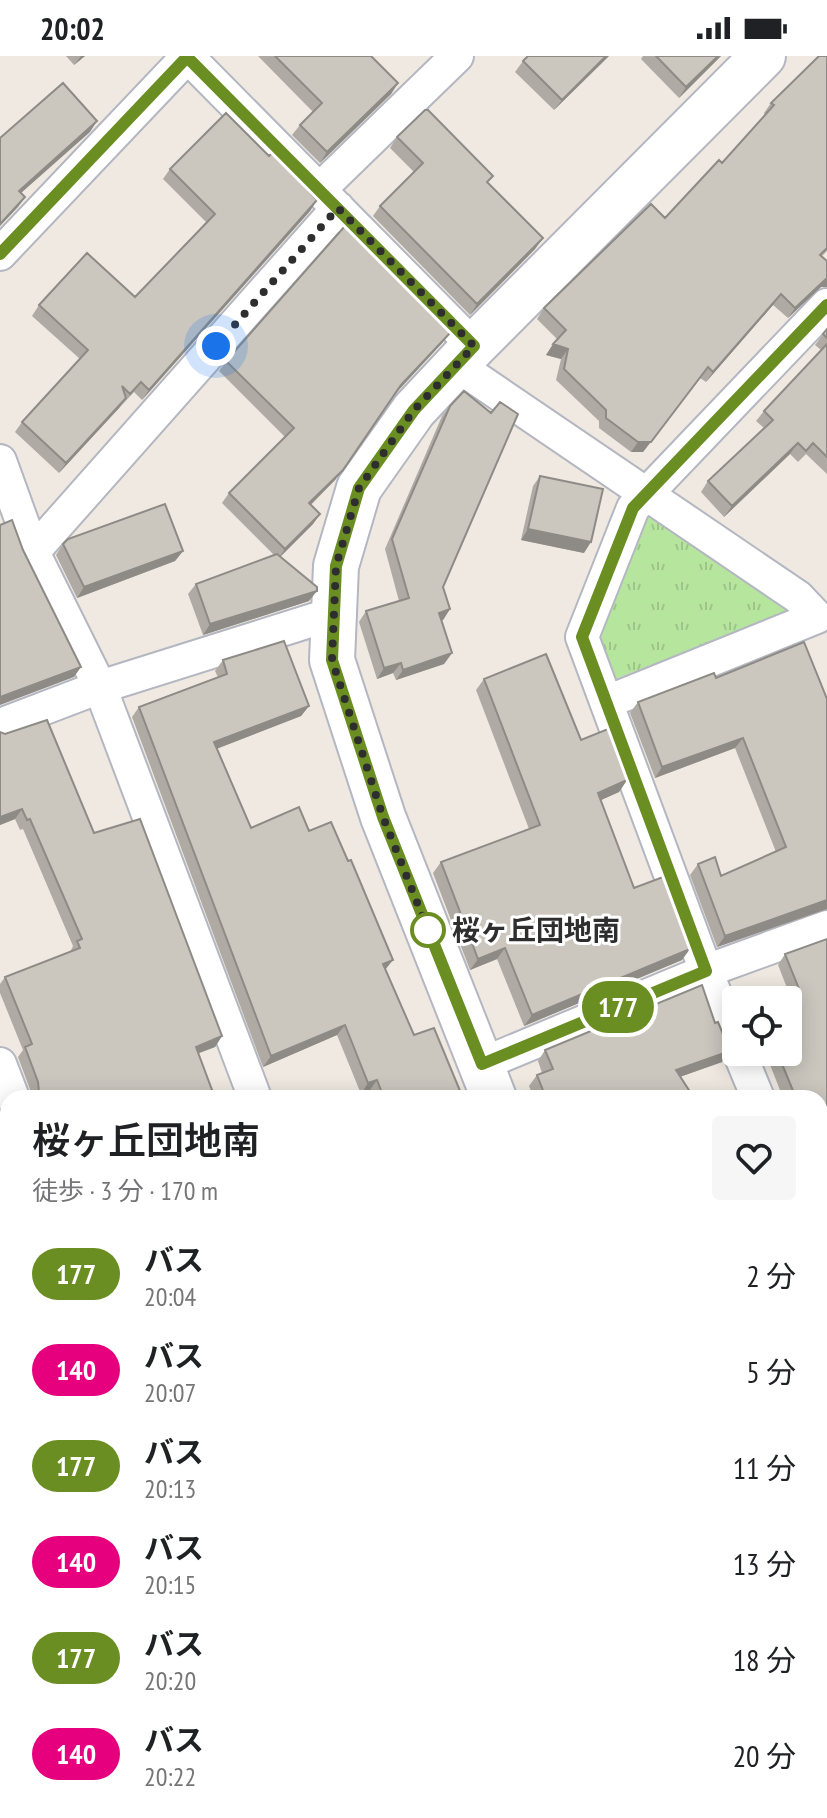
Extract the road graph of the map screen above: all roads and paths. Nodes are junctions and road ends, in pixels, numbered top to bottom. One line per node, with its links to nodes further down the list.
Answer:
1 (187, 56): 4 (street); 5 (street)
2 (457, 56): 4 (street)
3 (763, 56): 7 (street)
4 (328, 199): 7 (street); 10 (street)
5 (0, 254)
6 (827, 305): 9 (street)
7 (466, 356): 9 (street); 11 (street)
8 (0, 461): 10 (street)
9 (646, 494): 12 (street); 14 (street)
10 (33, 552): 13 (street)
11 (332, 614): 13 (street); 21 (street)
12 (824, 622): 14 (street)
13 (100, 687): 15 (street); 23 (street)
14 (607, 702): 17 (street)
15 (0, 725)
16 (827, 927): 17 (street)
17 (706, 971): 18 (street); 21 (street)
18 (722, 1010)
19 (0, 1064): 22 (street)
20 (745, 1066): 24 (street)
21 (488, 1081)
22 (10, 1090)
23 (252, 1090)
24 (755, 1090)

